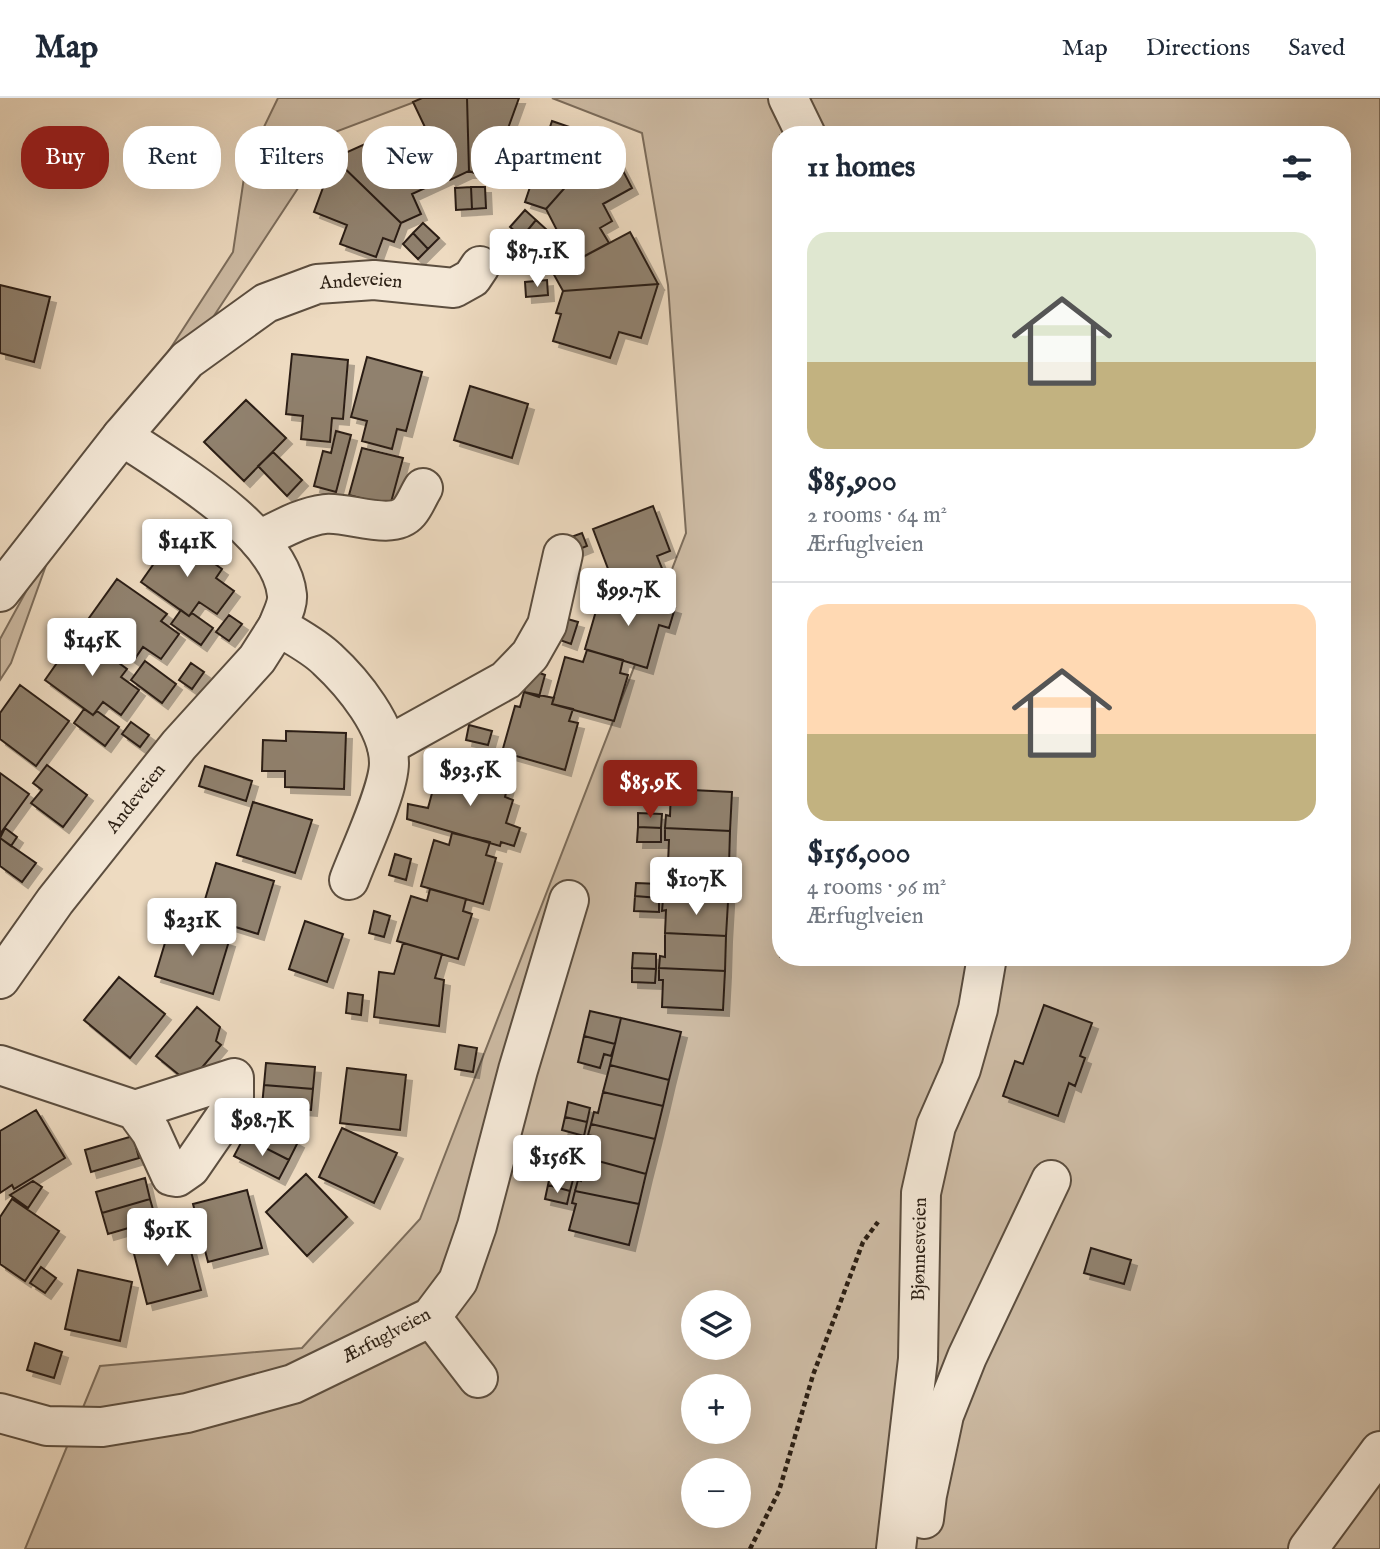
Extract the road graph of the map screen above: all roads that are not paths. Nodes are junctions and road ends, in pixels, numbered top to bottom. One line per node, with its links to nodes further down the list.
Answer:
1 (788, 98): 2 (street)
2 (802, 126)
3 (480, 266): 4 (street, Andeveien)
4 (122, 436): 6 (street, Andeveien); 8 (street, Andeveien)
5 (423, 488): 6 (street)
6 (259, 540): 9 (street, Andeveien)
7 (563, 554): 10 (street)
8 (0, 592)
9 (278, 626): 10 (street); 14 (street, Andeveien)
10 (387, 746): 11 (street)
11 (349, 880)
12 (569, 900): 18 (street, Ærfuglveien)
13 (985, 966): 22 (street, Bjønnesveien)
14 (0, 979)
15 (0, 1065): 16 (street)
16 (135, 1110)
17 (1051, 1180): 23 (street)
18 (431, 1317): 19 (street); 20 (street, Ærfuglveien)
19 (478, 1378)
20 (0, 1413)
21 (1380, 1451): 24 (street)
22 (896, 1549)
23 (921, 1549)
24 (1308, 1549)

